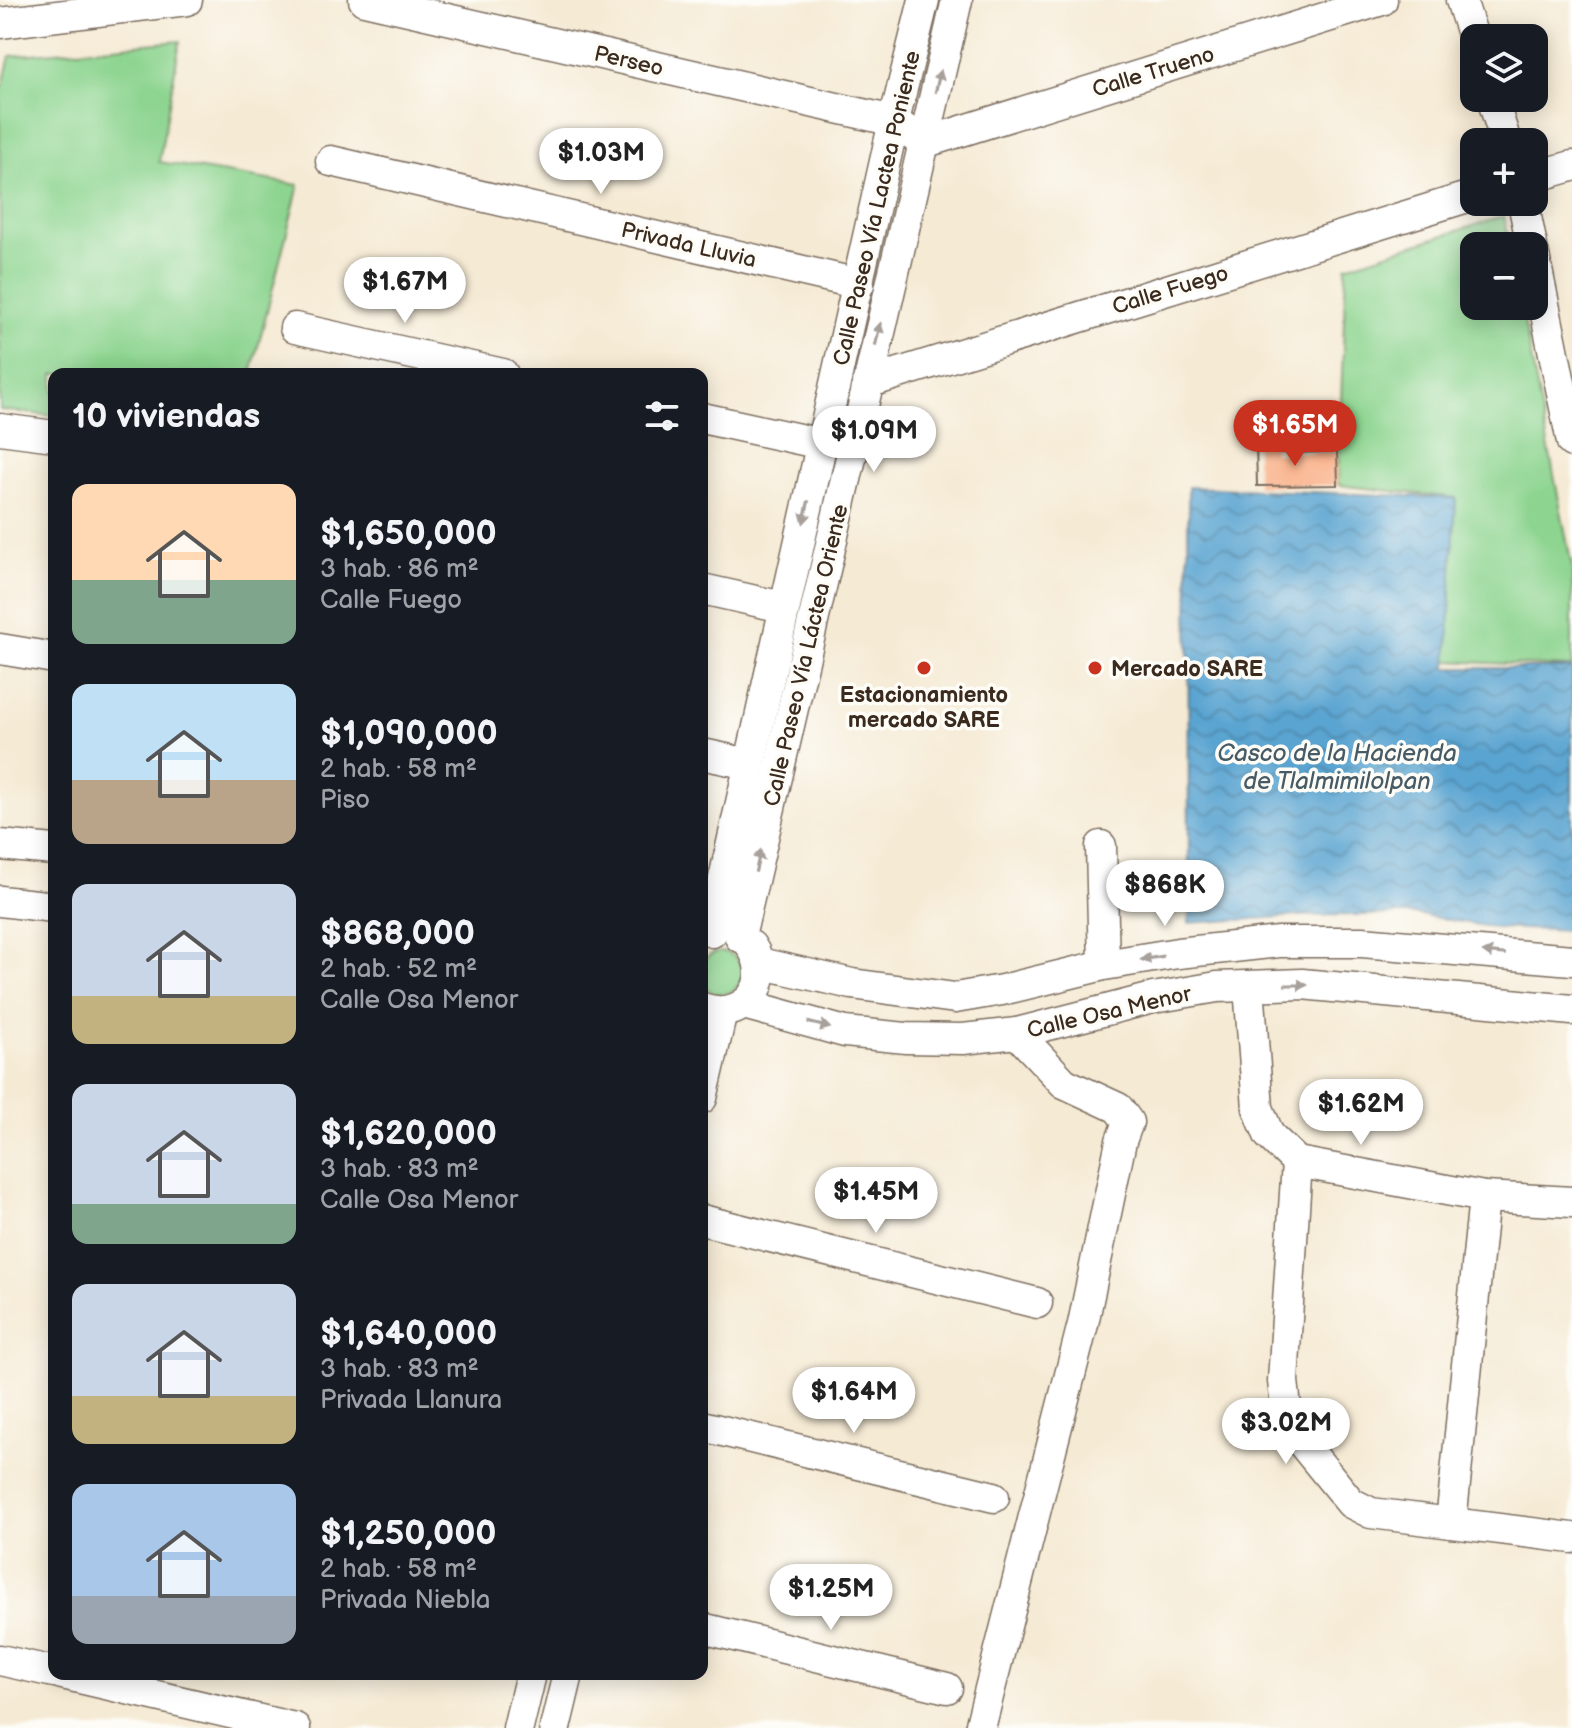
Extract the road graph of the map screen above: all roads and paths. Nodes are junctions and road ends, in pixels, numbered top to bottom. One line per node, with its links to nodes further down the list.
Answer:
1 (187, 0): 7 (street)
2 (364, 0): 9 (street, Perseo)
3 (924, 0): 9 (street, Calle Paseo Vía Lactea Poniente)
4 (957, 0): 10 (street, Calle Paseo Vía Láctea Oriente, one-way to 4)
5 (1382, 0): 10 (street, Calle Trueno)
6 (1461, 0): 8 (street)
7 (0, 23)
8 (1469, 24)
9 (894, 121): 10 (street); 15 (street, Calle Paseo Vía Lactea Poniente)
10 (923, 143): 19 (street, Calle Paseo Vía Láctea Oriente, one-way to 10)
11 (331, 161): 15 (street, Privada Lluvia)
12 (1572, 166): 13 (street)
13 (1548, 173)
14 (1460, 199): 19 (street, Calle Fuego)
15 (859, 284): 24 (street, Calle Paseo Vía Lactea Poniente)
16 (1547, 320): 23 (street)
17 (295, 328): 18 (street)
18 (476, 368)
19 (867, 383): 36 (street, Calle Paseo Vía Láctea Oriente, one-way to 19)
20 (708, 419): 24 (street)
21 (0, 429): 22 (street)
22 (48, 435)
23 (1572, 442)
24 (822, 444): 26 (street, Calle Paseo Vía Lactea Poniente, one-way to 26)
25 (708, 590): 26 (street)
26 (783, 607): 30 (street, Calle Paseo Vía Lactea Poniente)
27 (0, 649): 28 (street)
28 (48, 657)
29 (708, 755): 30 (street)
30 (749, 764): 36 (street, Calle Paseo Vía Lactea Poniente)
31 (0, 845): 33 (street)
32 (1101, 846): 39 (street)
33 (48, 849)
34 (0, 901): 35 (street)
35 (48, 906)
36 (718, 935): 38 (street)
37 (1572, 960): 39 (street, Calle Osa Menor, one-way to 39)
38 (759, 963): 39 (street, Calle Osa Menor); 41 (street)
39 (1104, 965)
40 (1249, 986): 42 (street, Calle Osa Menor, one-way to 42); 43 (street, Calle Osa Menor); 45 (street)
41 (723, 1008): 43 (street, Calle Osa Menor, one-way to 43); 44 (street)
42 (1572, 1010)
43 (1017, 1033): 64 (street)
44 (708, 1072)
45 (1297, 1162): 46 (street); 52 (street)
46 (1484, 1197): 47 (street); 52 (street)
47 (1572, 1202)
48 (708, 1221): 49 (street)
49 (1037, 1303)
50 (708, 1427): 51 (street)
51 (994, 1497)
52 (1451, 1523): 53 (street)
53 (1572, 1538)
54 (708, 1629): 60 (street)
55 (0, 1660): 56 (street)
56 (48, 1671)
57 (88, 1680): 61 (street)
58 (530, 1680): 62 (street)
59 (567, 1680): 63 (street)
60 (947, 1688)
61 (295, 1728)
62 (518, 1728)
63 (555, 1728)
64 (980, 1728)

